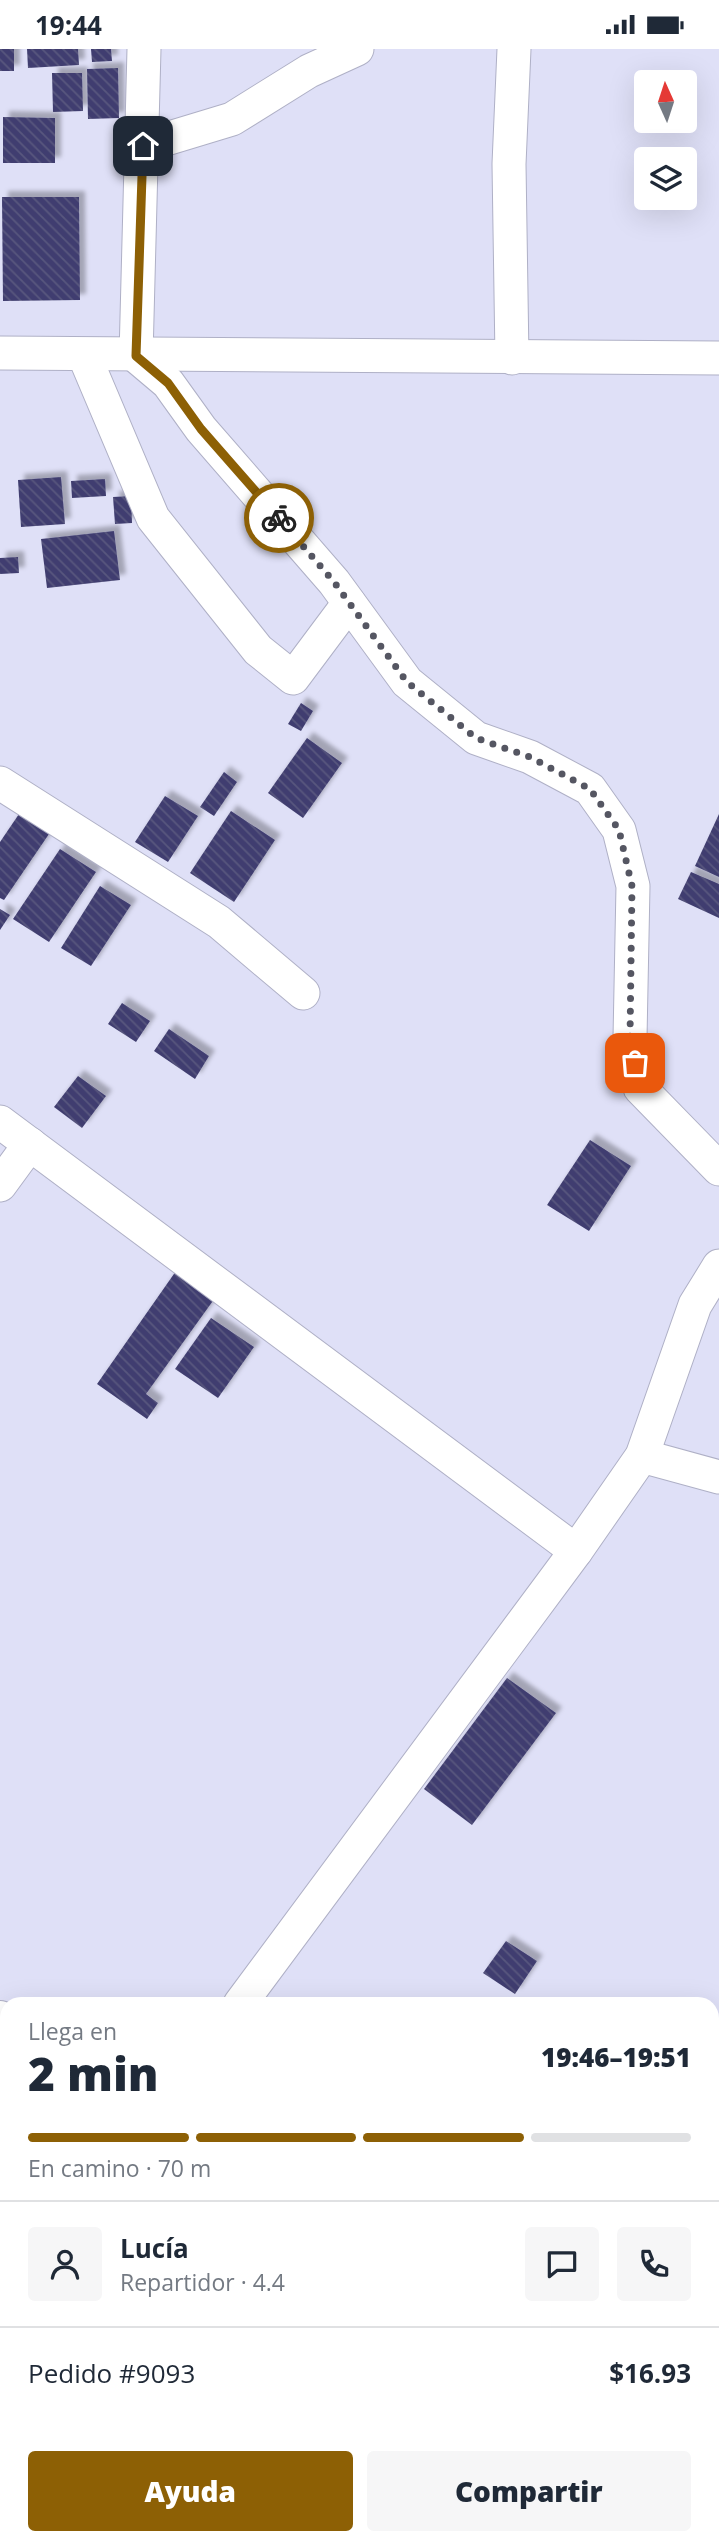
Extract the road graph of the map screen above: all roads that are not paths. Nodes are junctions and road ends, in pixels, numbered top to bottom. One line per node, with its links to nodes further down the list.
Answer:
1 (144, 49): 4 (street)
2 (357, 49): 4 (street)
3 (514, 49): 8 (street)
4 (143, 146): 7 (street)
5 (0, 353): 6 (street)
6 (84, 355): 7 (street); 10 (street)
7 (136, 356): 8 (street); 10 (street)
8 (512, 358): 9 (street)
9 (719, 358)
10 (349, 603): 15 (street)
11 (0, 783): 12 (street)
12 (303, 993)
13 (0, 1122): 14 (street)
14 (30, 1144): 16 (street); 20 (street)
15 (719, 1170)
16 (0, 1185)
17 (719, 1266): 18 (street)
18 (642, 1455): 19 (street); 20 (street)
19 (719, 1477)
20 (576, 1551): 21 (street)
21 (245, 1997)

